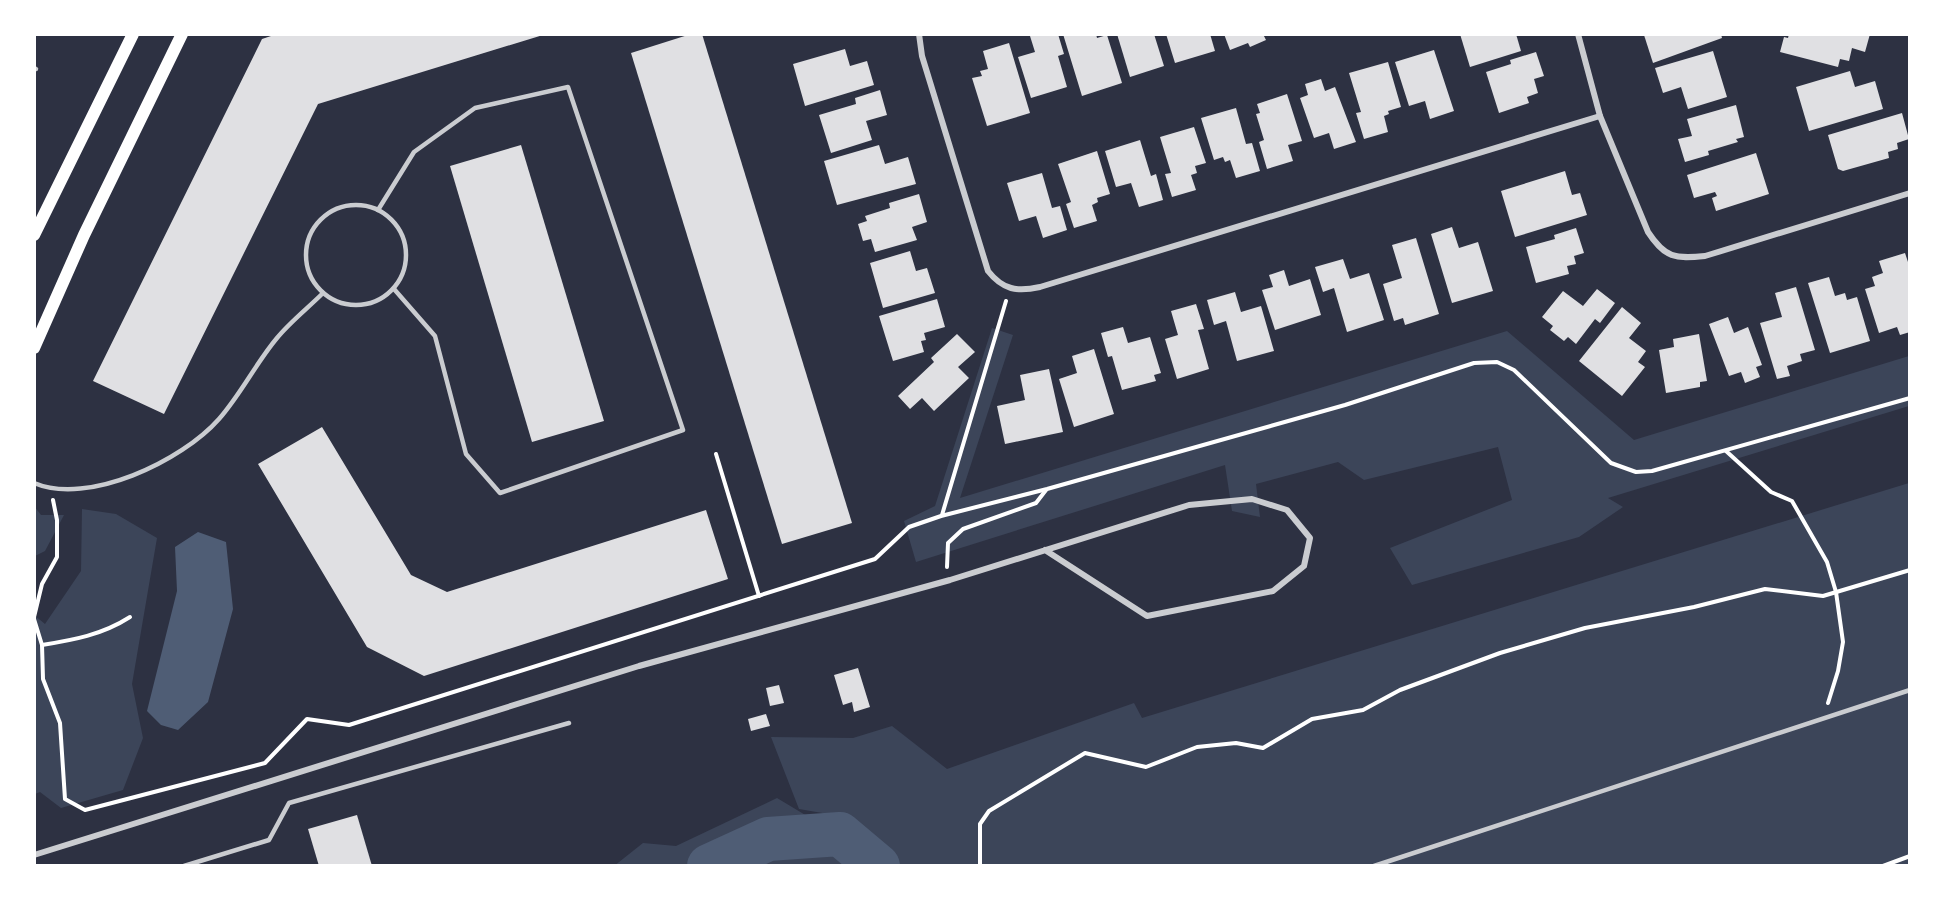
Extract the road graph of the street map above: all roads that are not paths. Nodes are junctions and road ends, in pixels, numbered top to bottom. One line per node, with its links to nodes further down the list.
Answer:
1 (133, 34): 8 (main road)
2 (182, 34): 11 (main road)
3 (919, 34): 5 (street)
4 (1578, 34): 5 (street)
5 (1600, 117): 6 (street)
6 (1910, 193)
7 (378, 210): 9 (lane); 9 (lane); 10 (lane)
8 (34, 235)
9 (394, 289): 10 (lane)
10 (323, 293): 12 (lane)
11 (34, 348)
12 (34, 483)
13 (1045, 550): 13 (street); 16 (street)
14 (1910, 690): 18 (lane)
15 (569, 723): 17 (lane)
16 (34, 855)
17 (184, 866)
18 (1374, 866)

